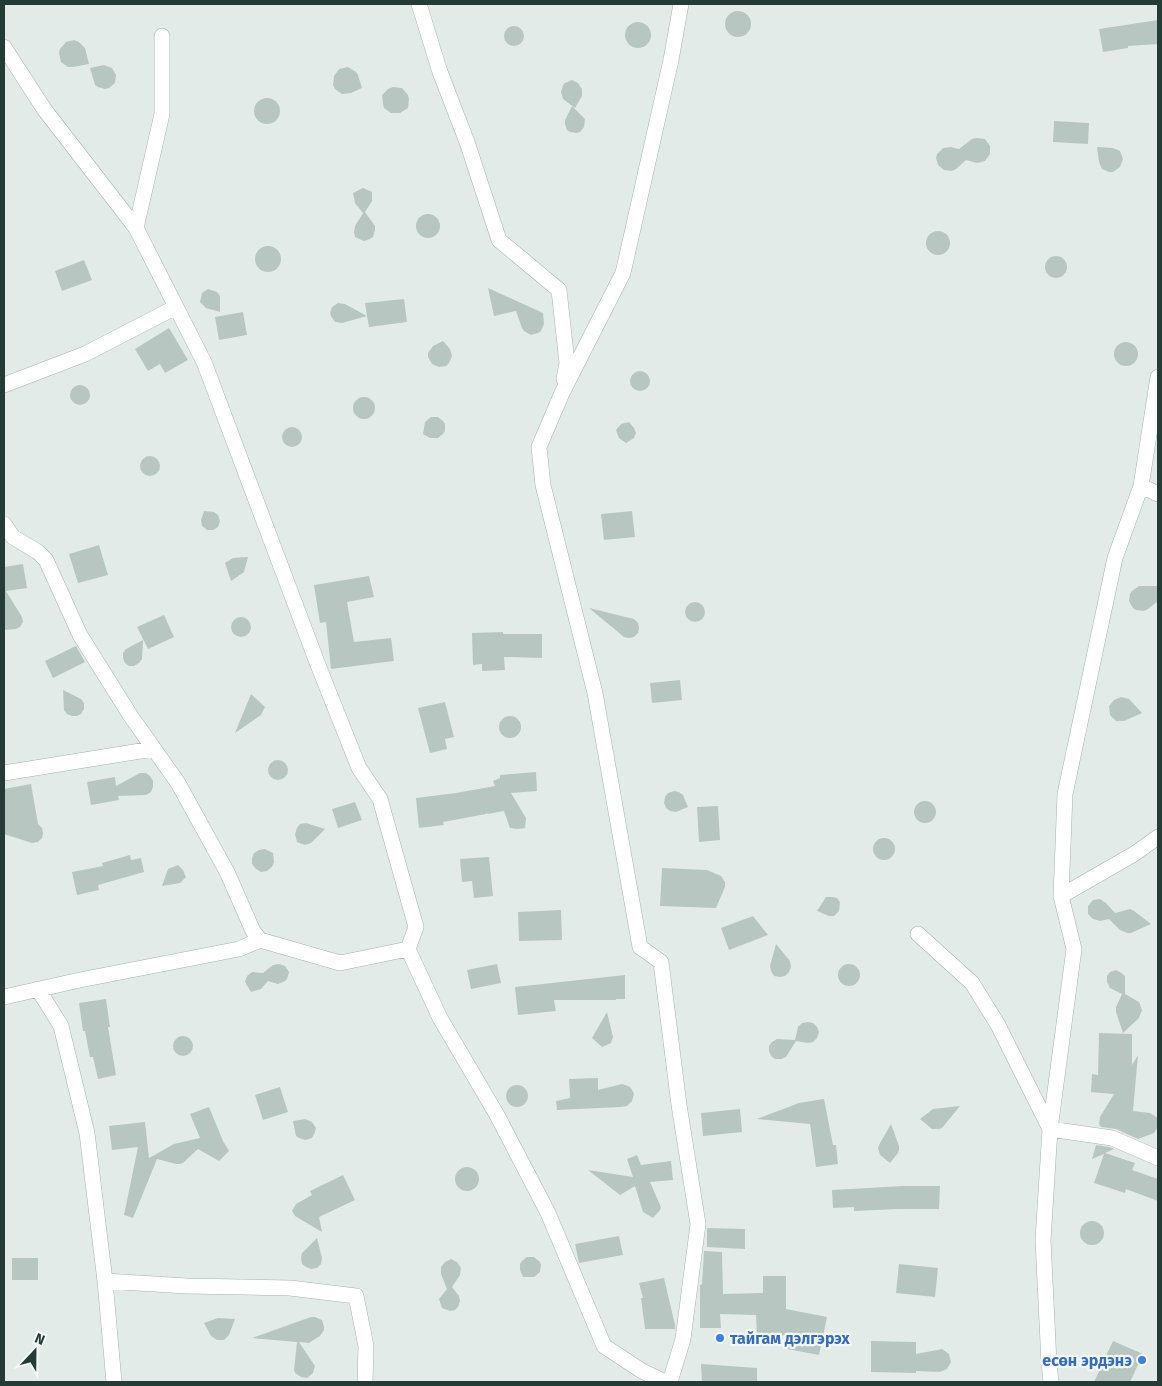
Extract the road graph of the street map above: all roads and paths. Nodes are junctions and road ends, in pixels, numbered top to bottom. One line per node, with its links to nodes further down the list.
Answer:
1 (419, 4): 9 (street)
2 (681, 4): 9 (street)
3 (162, 36): 5 (street)
4 (4, 47): 5 (street)
5 (136, 228): 6 (street)
6 (176, 307): 8 (street); 19 (street)
7 (1158, 377): 10 (street)
8 (4, 385)
9 (562, 393): 28 (street)
10 (1141, 486): 11 (street); 16 (street)
11 (1158, 494)
12 (4, 524): 13 (street)
13 (153, 749): 14 (street); 18 (street)
14 (4, 772)
15 (1158, 838): 16 (street)
16 (1061, 896): 22 (street)
17 (918, 934): 22 (street)
18 (260, 940): 19 (street); 20 (street)
19 (408, 949): 27 (street)
20 (38, 989): 21 (street); 24 (street)
21 (4, 997)
22 (1050, 1129): 23 (street); 29 (street)
23 (1158, 1158)
24 (105, 1281): 25 (street); 26 (street)
25 (114, 1382)
26 (365, 1382)
27 (665, 1382)
28 (670, 1382)
29 (1051, 1382)

